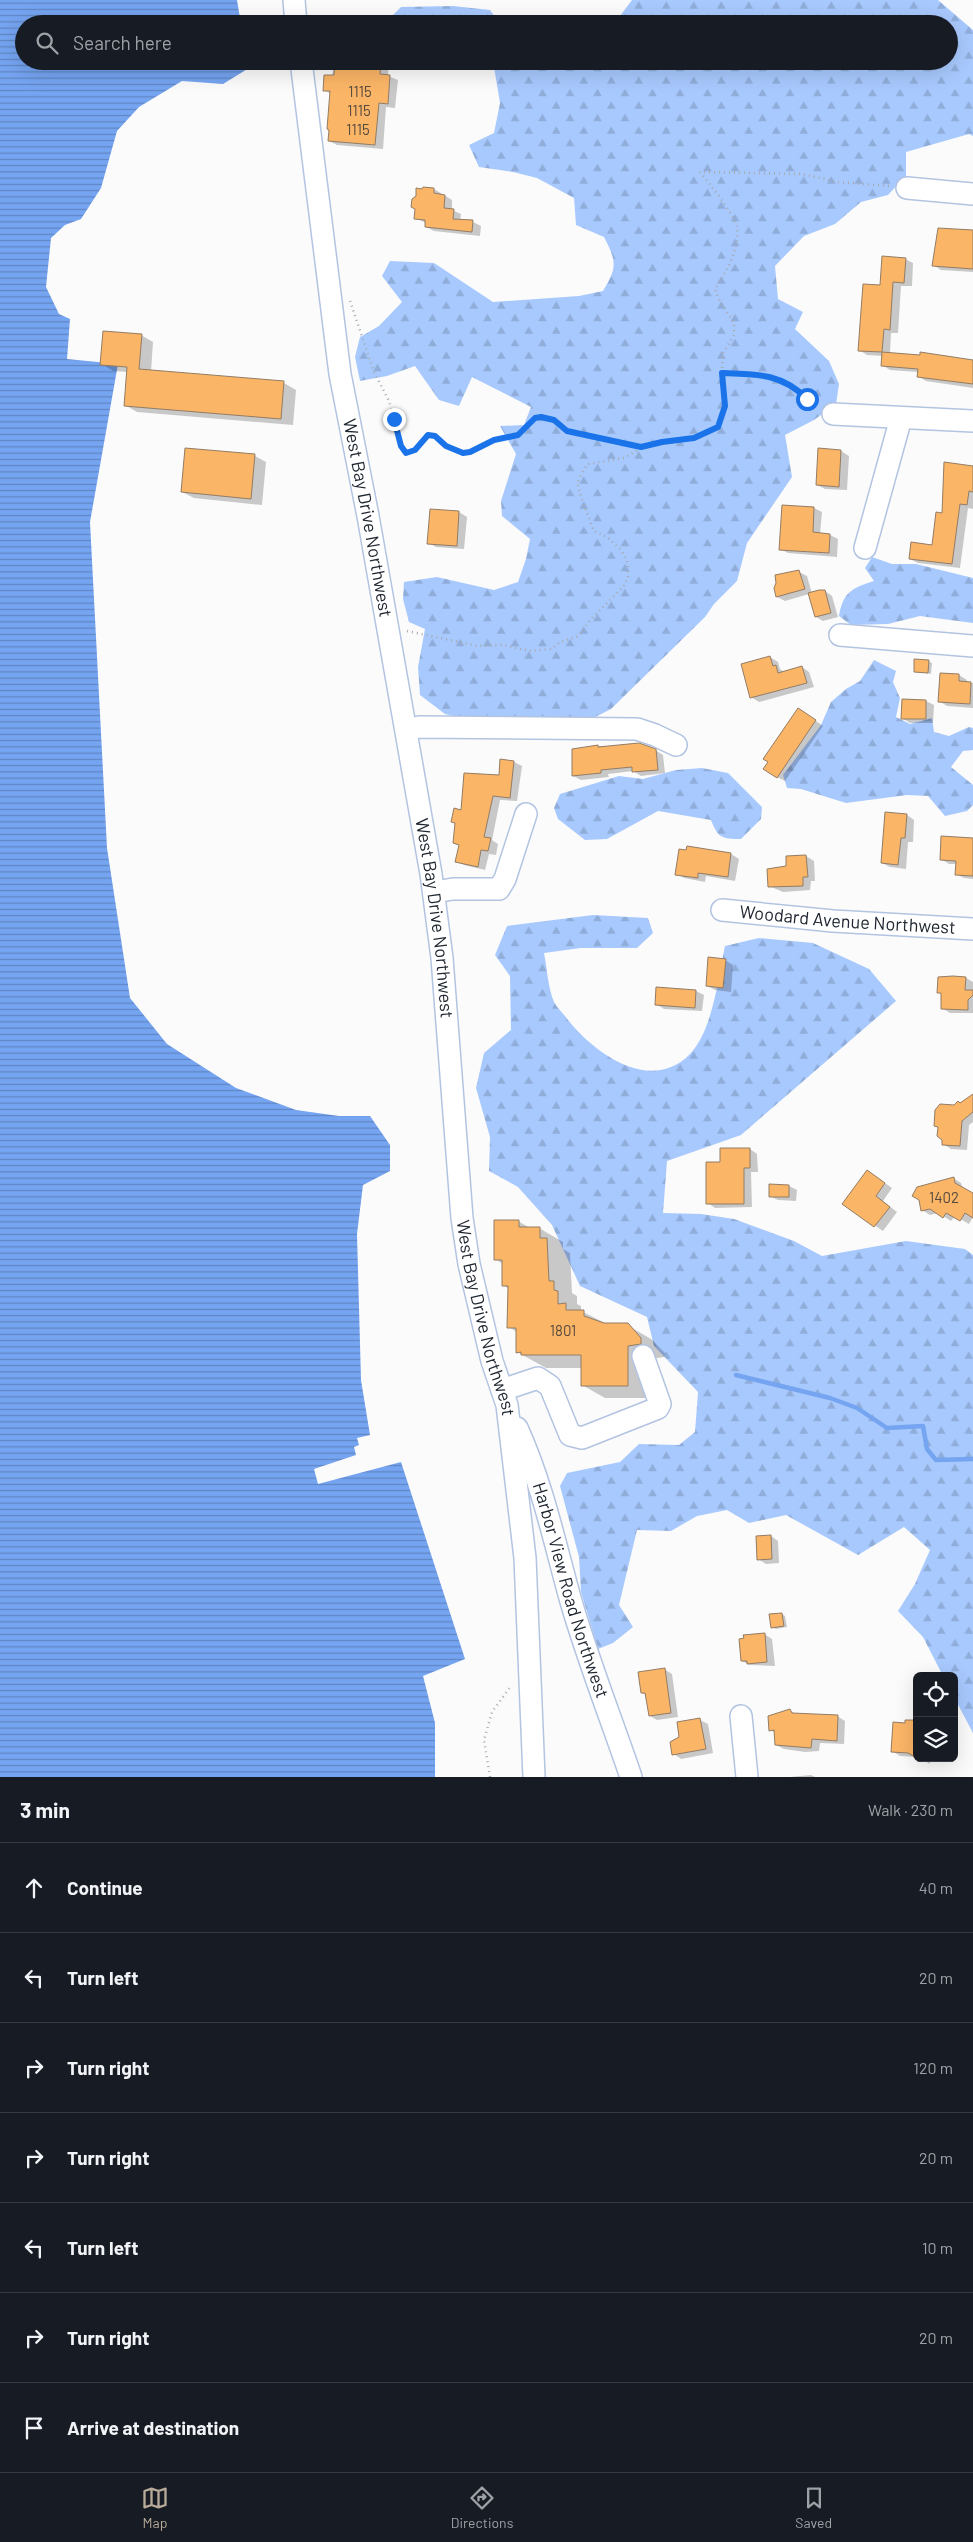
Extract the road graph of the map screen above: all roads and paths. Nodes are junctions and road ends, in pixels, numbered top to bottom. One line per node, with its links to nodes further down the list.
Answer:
1 (294, 0): 2 (street)
2 (295, 15)
3 (302, 70): 16 (street, West Bay Drive Northwest)
4 (907, 188): 5 (street); 7 (path)
5 (973, 194)
6 (348, 298): 11 (path)
7 (722, 373): 8 (path); 11 (path)
8 (833, 414): 9 (street)
9 (901, 418): 10 (street); 12 (street)
10 (973, 422)
11 (641, 447): 13 (path)
12 (865, 548)
13 (400, 630)
14 (840, 635): 15 (street)
15 (973, 646)
16 (407, 729): 17 (street); 19 (street, West Bay Drive Northwest)
17 (676, 745)
18 (526, 814): 19 (street)
19 (434, 892): 23 (street, West Bay Drive Northwest)
20 (722, 910): 21 (street, Woodard Avenue Northwest)
21 (973, 929)
22 (642, 1356): 23 (street)
23 (504, 1398): 27 (street, West Bay Drive Northwest); 28 (street, Harbor View Road Northwest)
24 (515, 1679): 26 (path)
25 (740, 1716): 29 (street)
26 (490, 1777)
27 (534, 1777)
28 (631, 1777)
29 (747, 1777)

